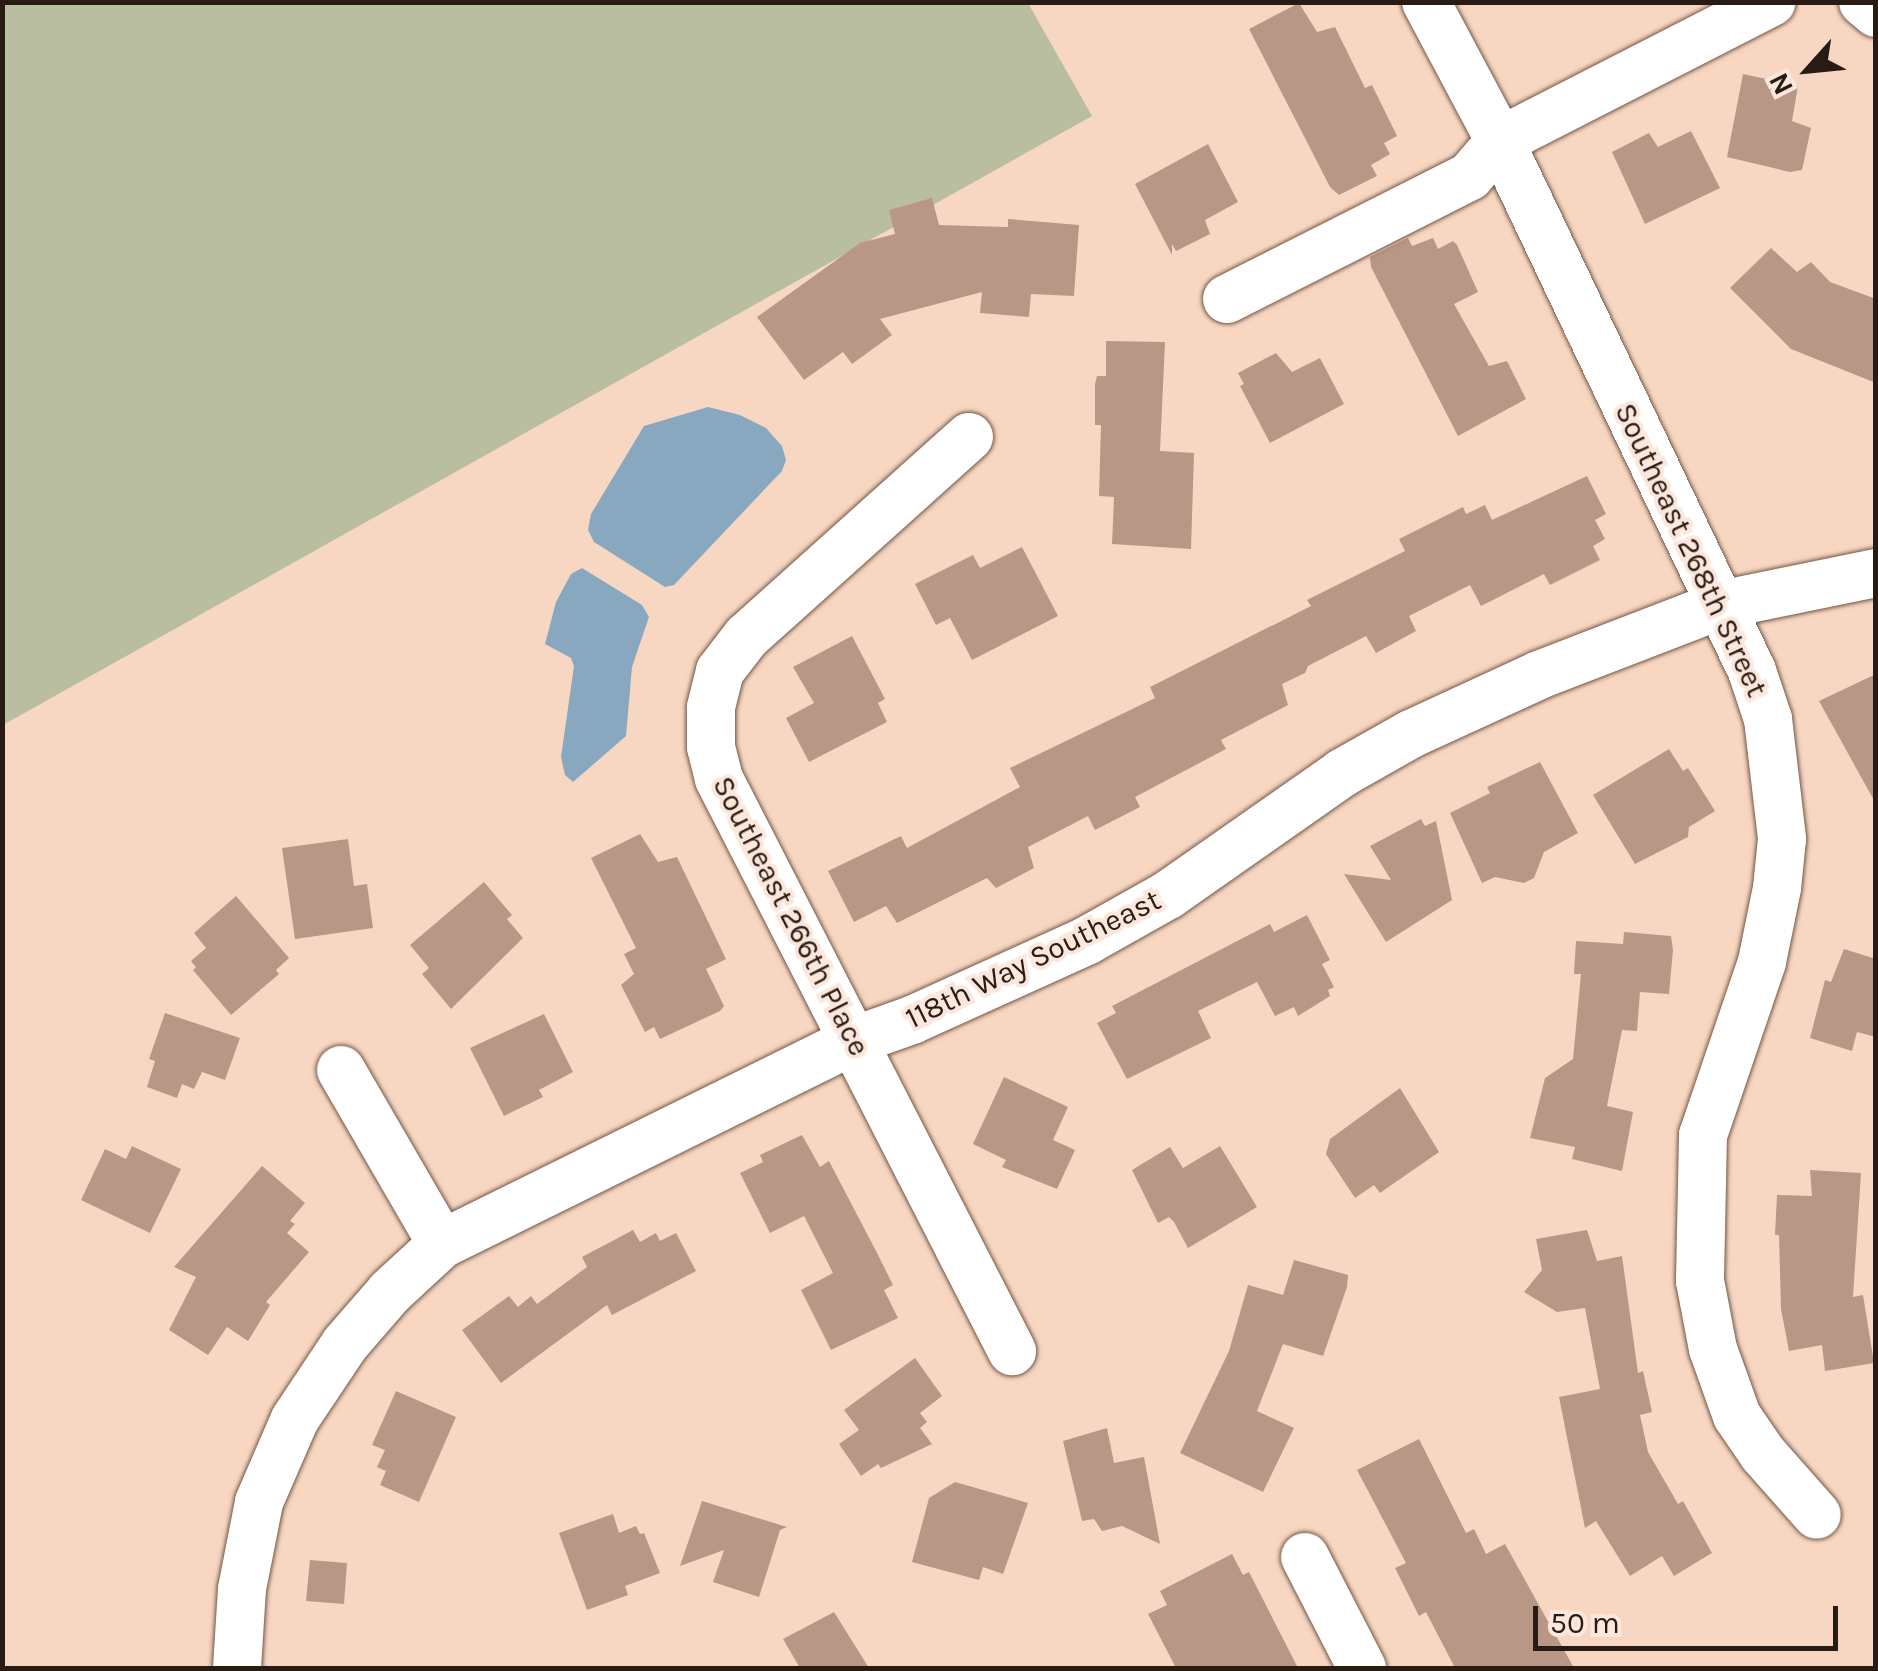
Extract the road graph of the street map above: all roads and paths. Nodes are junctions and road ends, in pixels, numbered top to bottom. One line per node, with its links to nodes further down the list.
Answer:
1 (1426, 2): 5 (street, Southeast 268th Street)
2 (1772, 2): 5 (street)
3 (1863, 2): 4 (street)
4 (1876, 13)
5 (1500, 141): 6 (street); 9 (street, Southeast 268th Street)
6 (1227, 299)
7 (969, 437): 10 (street, Southeast 266th Place)
8 (1876, 573): 9 (street, 118th Way Southeast)
9 (1720, 605): 10 (street, 118th Way Southeast); 14 (street, Southeast 268th Street)
10 (854, 1041): 12 (street, 118th Way Southeast); 13 (street, Southeast 266th Place)
11 (342, 1070): 12 (street)
12 (442, 1244): 16 (street, 118th Way Southeast)
13 (1012, 1350)
14 (1816, 1515)
15 (1304, 1557): 17 (street)
16 (237, 1668)
17 (1362, 1668)

